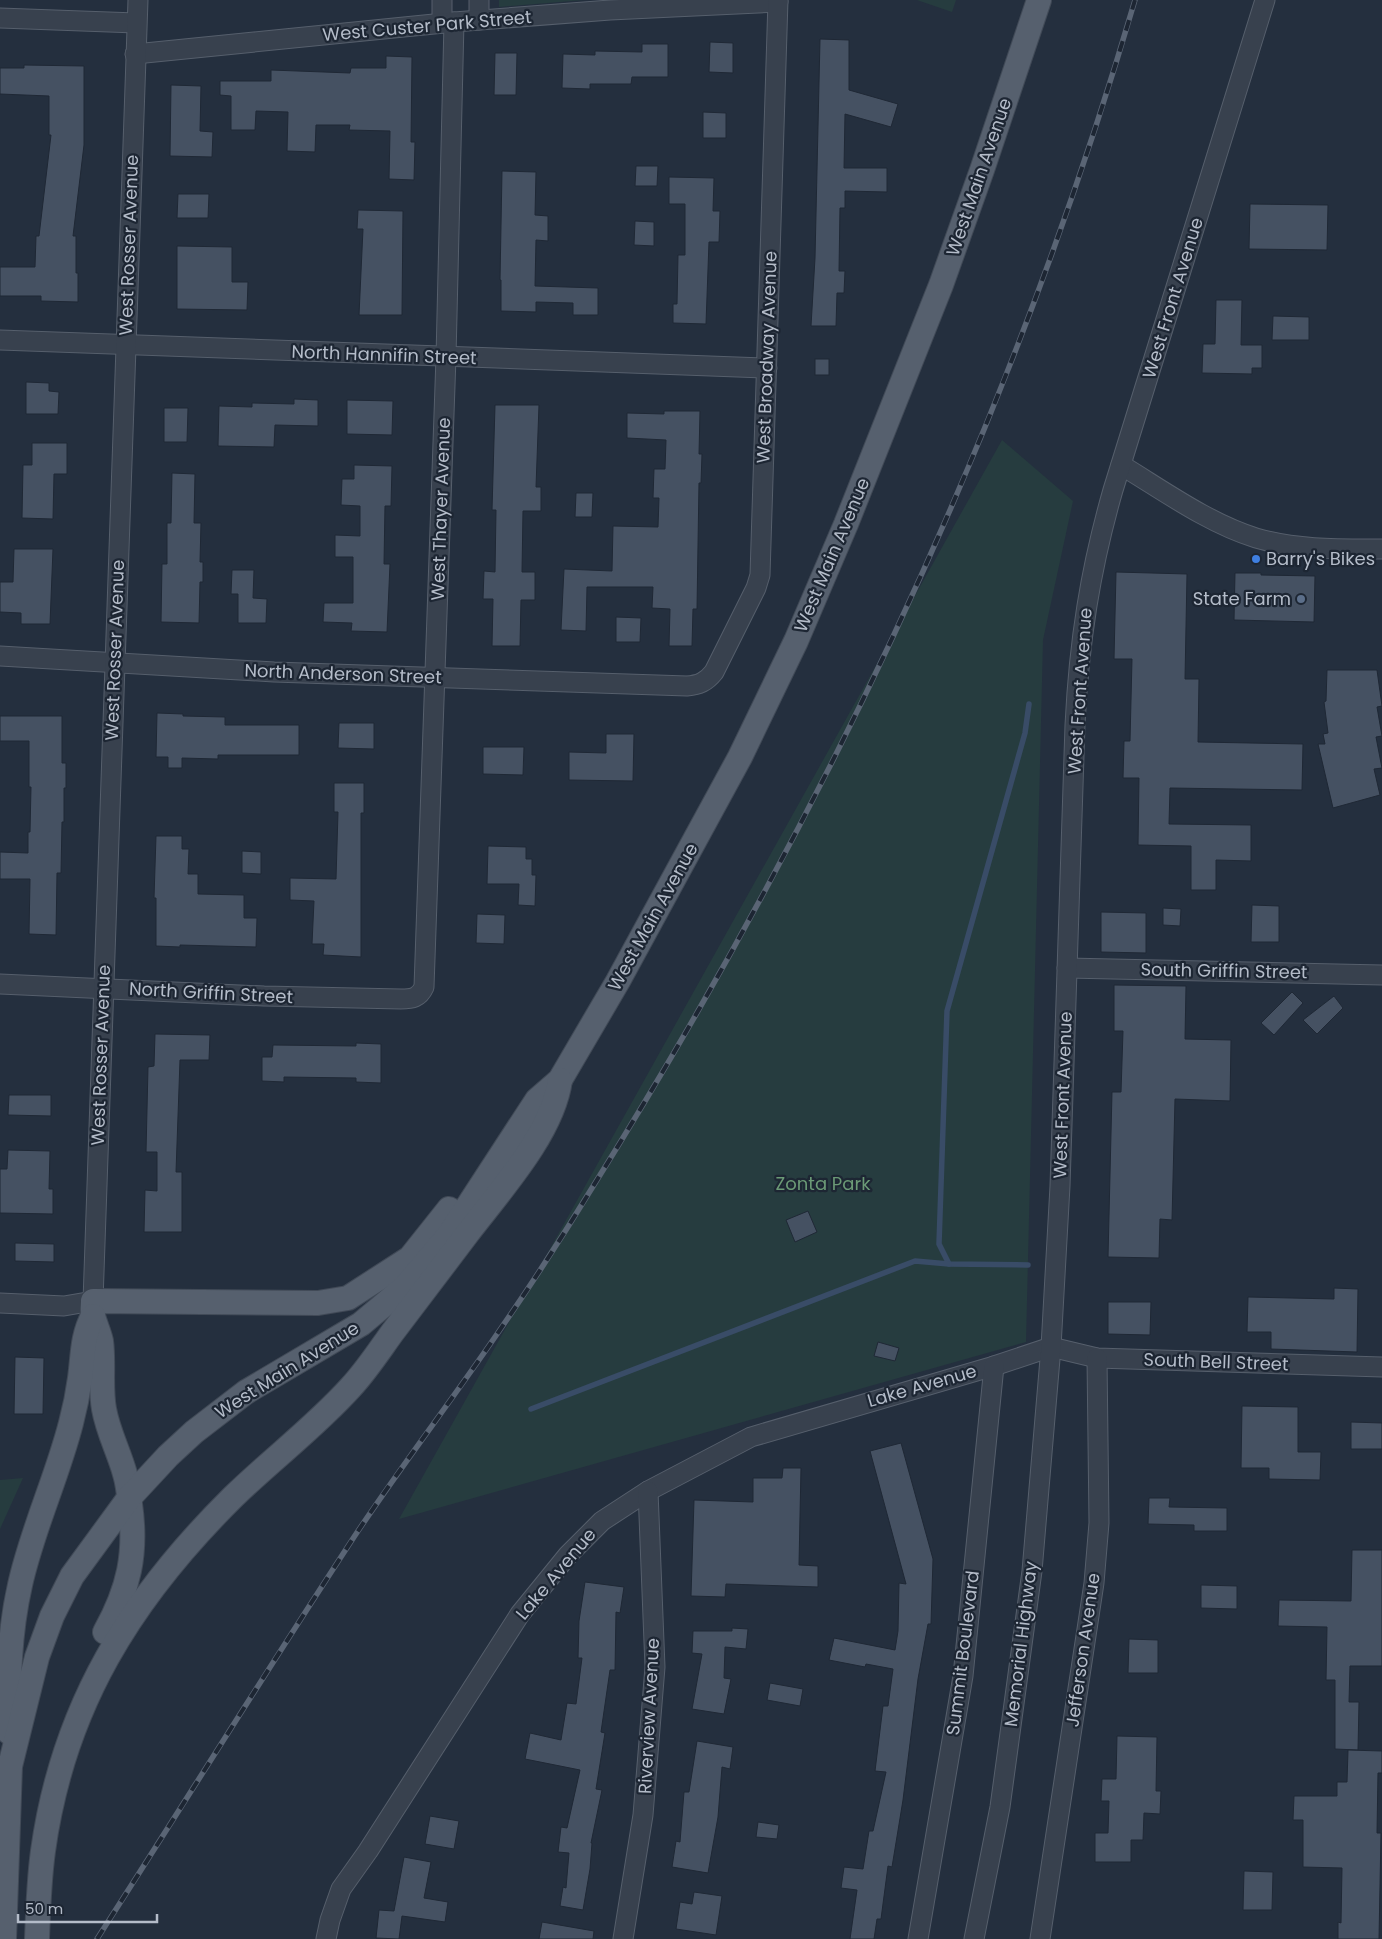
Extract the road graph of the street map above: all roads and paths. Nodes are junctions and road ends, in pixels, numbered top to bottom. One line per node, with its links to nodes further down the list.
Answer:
1 (138, 0): 9 (street, West Rosser Avenue)
2 (442, 0): 10 (street, West Thayer Avenue)
3 (479, 0): 8 (street)
4 (1039, 0): 27 (main road, West Main Avenue)
5 (1265, 0): 16 (street, West Front Avenue)
6 (778, 1): 8 (street, West Custer Park Street); 15 (street, West Broadway Avenue)
7 (0, 18): 9 (street)
8 (479, 20): 10 (street, West Custer Park Street)
9 (136, 23): 11 (street, West Rosser Avenue)
10 (448, 23): 11 (street, West Custer Park Street); 14 (street, West Thayer Avenue)
11 (136, 54): 13 (street, West Rosser Avenue)
12 (0, 340): 13 (street, North Hannifin Street)
13 (126, 344): 14 (street, North Hannifin Street); 19 (street, West Rosser Avenue)
14 (446, 357): 15 (street, North Hannifin Street); 20 (street, West Thayer Avenue)
15 (767, 368): 21 (street, West Broadway Avenue)
16 (1121, 465): 17 (street); 22 (street, West Front Avenue)
17 (1382, 549)
18 (0, 656): 19 (street, North Anderson Street)
19 (114, 663): 20 (street, North Anderson Street); 25 (street, West Rosser Avenue)
20 (436, 677): 21 (street, North Anderson Street); 26 (street, West Thayer Avenue)
21 (687, 686)
22 (1067, 968): 23 (street, South Griffin Street); 31 (street, West Front Avenue)
23 (1382, 975)
24 (0, 984): 25 (street, North Griffin Street)
25 (103, 988): 26 (street, North Griffin Street); 30 (street, West Rosser Avenue)
26 (421, 994)
27 (560, 1080): 28 (main road, West Main Avenue); 38 (main road, West Main Avenue)
28 (510, 1141): 30 (main road); 36 (main road, West Main Avenue)
29 (0, 1303): 30 (street)
30 (93, 1308): 36 (main road); 37 (main road)
31 (1050, 1347): 32 (street, South Bell Street); 33 (street, Lake Avenue); 44 (street, Memorial Highway)
32 (1096, 1358): 34 (street, South Bell Street); 45 (street, Jefferson Avenue)
33 (994, 1366): 35 (street, Lake Avenue); 43 (street, Summit Boulevard)
34 (1382, 1367)
35 (648, 1491): 41 (street, Lake Avenue); 42 (street, Riverview Avenue)
36 (129, 1498): 37 (main road, West Main Avenue); 38 (main road)
37 (10, 1766): 39 (main road, West Main Avenue)
38 (48, 1820): 40 (main road, West Main Avenue)
39 (4, 1939)
40 (37, 1939)
41 (326, 1939)
42 (623, 1939)
43 (918, 1939)
44 (974, 1939)
45 (1040, 1939)

